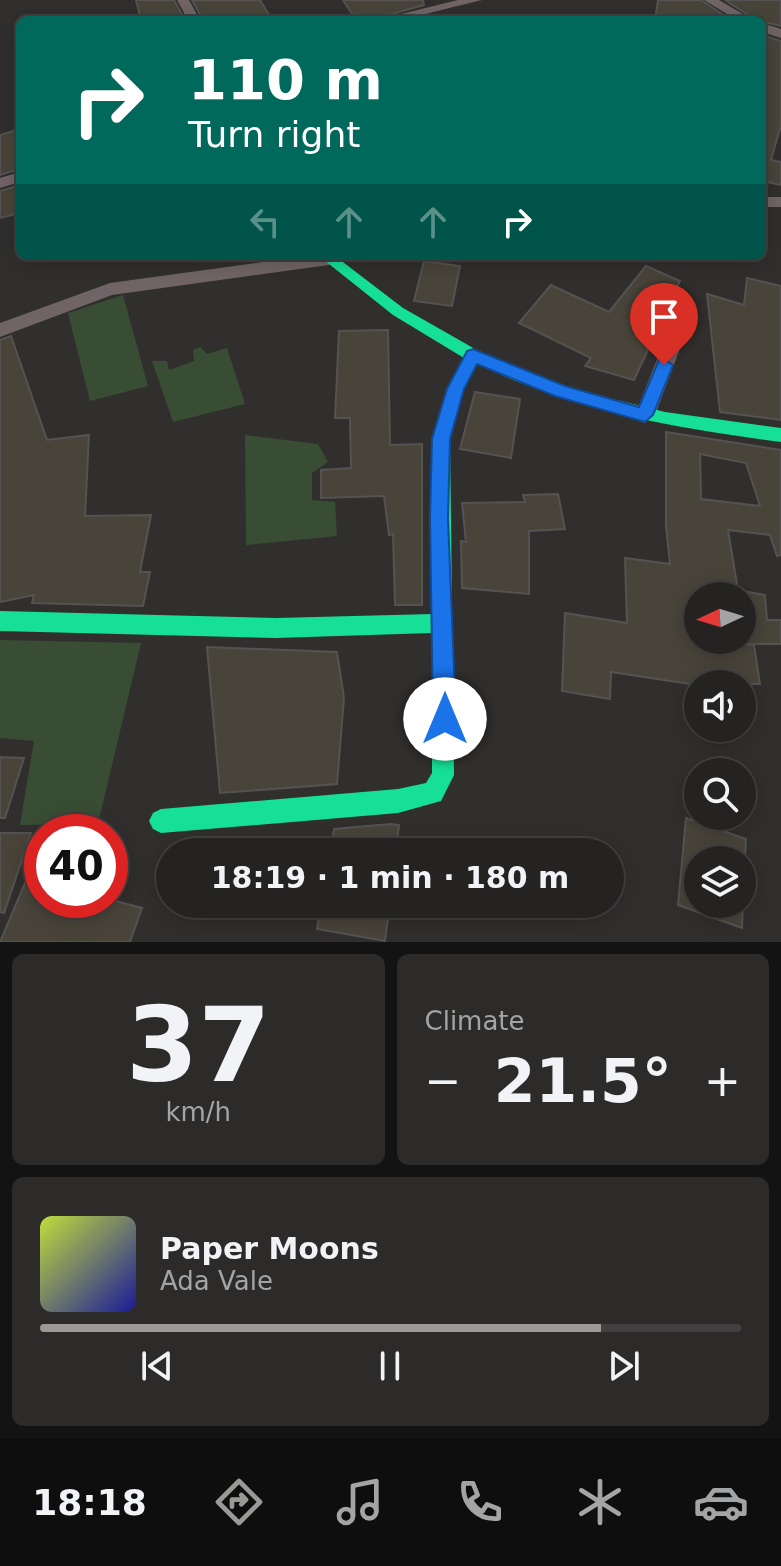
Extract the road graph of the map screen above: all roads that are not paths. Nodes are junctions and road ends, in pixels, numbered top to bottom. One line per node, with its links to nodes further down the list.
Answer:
1 (476, 0): 3 (street)
2 (710, 0): 4 (street)
3 (402, 16)
4 (740, 16)
5 (314, 260): 8 (street)
6 (331, 260): 9 (street)
7 (684, 314): 10 (street)
8 (0, 330)
9 (473, 355): 10 (street); 13 (street)
10 (645, 415): 11 (street)
11 (781, 435)
12 (0, 621): 13 (street)
13 (442, 623): 14 (street)
14 (161, 821)

